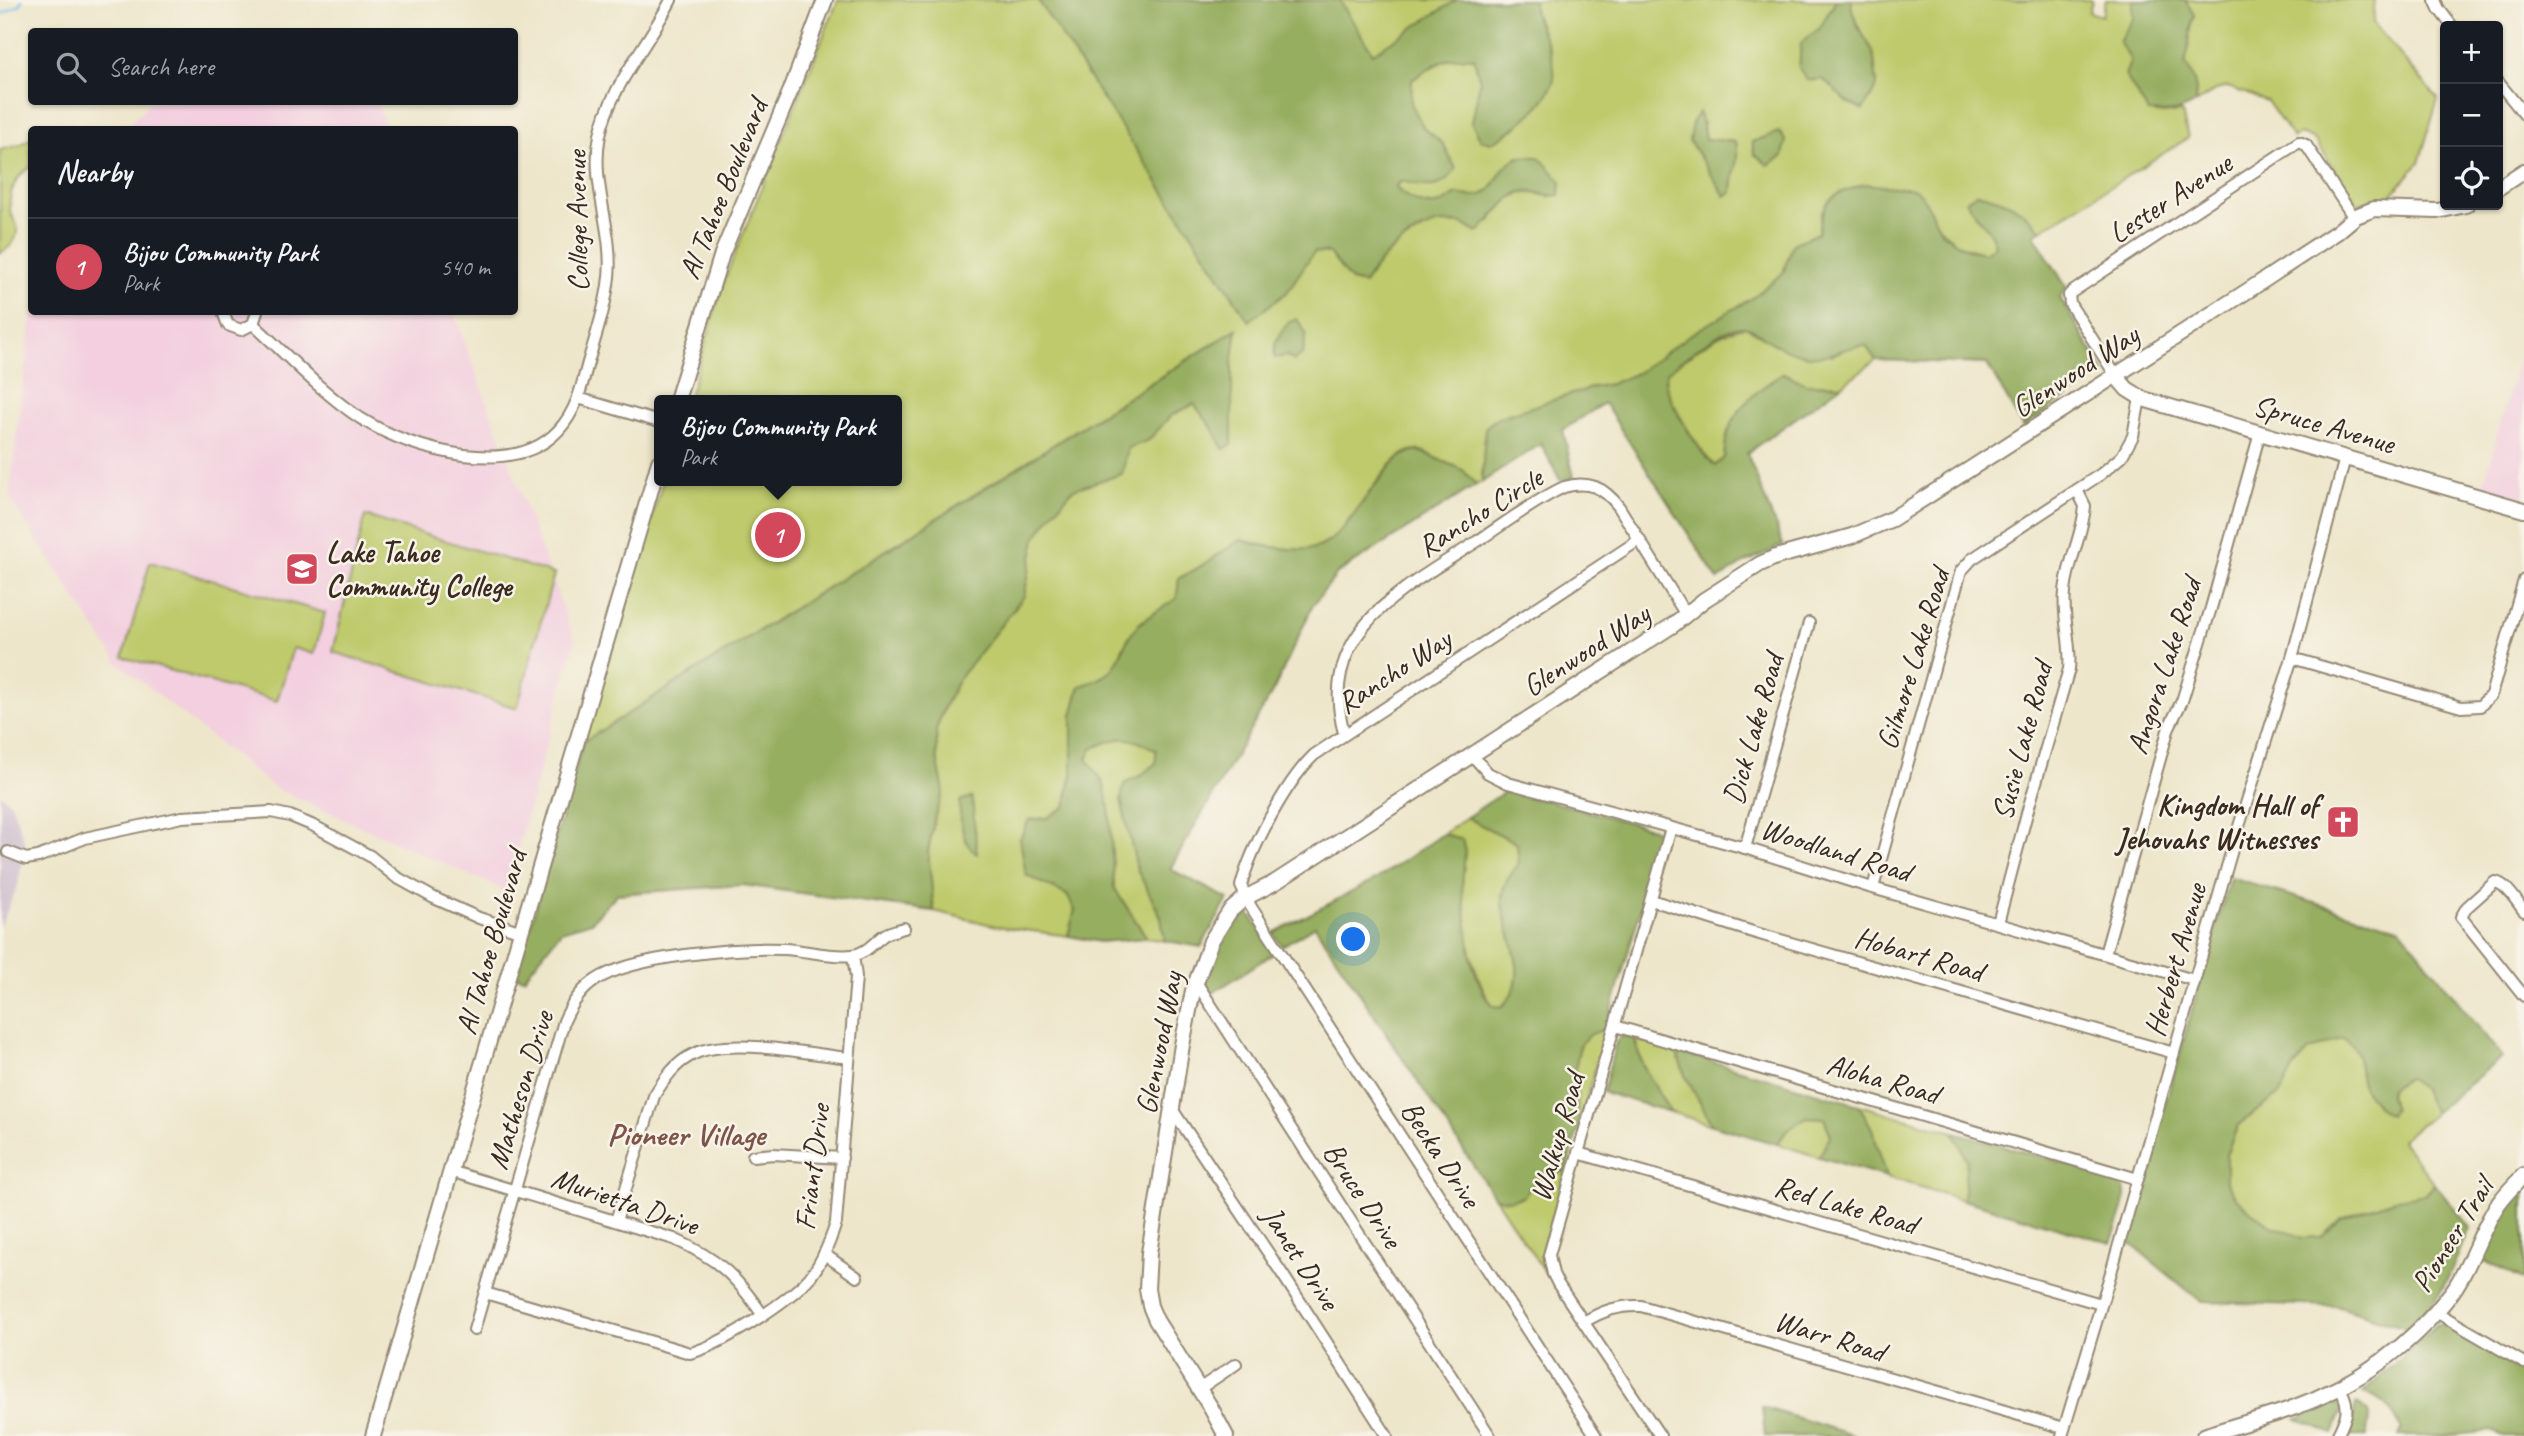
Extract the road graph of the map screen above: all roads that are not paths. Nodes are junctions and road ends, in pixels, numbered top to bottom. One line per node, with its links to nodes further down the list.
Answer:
1 (671, 0): 16 (street, College Avenue)
2 (825, 0): 15 (street, Al Tahoe Boulevard)
3 (2435, 0): 4 (street)
4 (2448, 21)
5 (2500, 84): 6 (street)
6 (2524, 114)
7 (2524, 171): 8 (street)
8 (2503, 185)
9 (2442, 210): 10 (street, Glenwood Way)
10 (2354, 218): 14 (street, Glenwood Way); 14 (street, Lester Avenue)
11 (224, 315): 13 (street, College Avenue)
12 (256, 315): 13 (street)
13 (253, 324): 16 (street, College Avenue)
14 (2116, 376): 17 (street, Spruce Avenue); 26 (street, Glenwood Way)
15 (678, 395)
16 (578, 398): 18 (street)
17 (2140, 398): 19 (street, Spruce Avenue); 22 (street, Gilmore Lake Road)
18 (654, 421)
19 (2260, 433): 20 (street, Spruce Avenue); 41 (street, Angora Lake Road)
20 (2345, 458): 23 (street, Spruce Avenue); 28 (street, Herbert Avenue)
21 (654, 479): 40 (street, Al Tahoe Boulevard)
22 (2077, 490): 34 (street, Gilmore Lake Road); 38 (street, Susie Lake Road)
23 (2524, 510)
24 (1639, 540): 26 (street, Rancho Circle); 29 (street, Rancho Way); 29 (street, Rancho Circle)
25 (2524, 580): 28 (street)
26 (1686, 615): 30 (street, Glenwood Way)
27 (1809, 623): 32 (street, Dick Lake Road)
28 (2292, 658): 43 (street, Herbert Avenue)
29 (1344, 733): 35 (street, Rancho Way)
30 (1472, 755): 31 (street, Woodland Road); 35 (street, Glenwood Way)
31 (1671, 828): 32 (street, Woodland Road); 36 (street, Walkup Road)
32 (1745, 848): 34 (street, Woodland Road)
33 (8, 852): 40 (street)
34 (1873, 888): 38 (street, Woodland Road)
35 (1245, 898): 44 (street, Glenwood Way); 75 (street, Becka Drive)
36 (1651, 900): 46 (street, Walkup Road); 47 (street, Hobart Road)
37 (2524, 911): 45 (street)
38 (1998, 923): 41 (street, Woodland Road)
39 (904, 928): 42 (street)
40 (522, 932): 53 (street, Al Tahoe Boulevard)
41 (2105, 954): 43 (street, Woodland Road)
42 (853, 955): 48 (street, Friant Drive); 56 (street, Matheson Drive)
43 (2194, 980): 47 (street, Herbert Avenue)
44 (1196, 982): 49 (street, Glenwood Way); 74 (street, Bruce Drive)
45 (2524, 996)
46 (1615, 1026): 50 (street, Walkup Road); 55 (street, Aloha Road)
47 (2174, 1053): 55 (street, Herbert Avenue)
48 (849, 1058): 52 (street, Friant Drive); 57 (street)
49 (1172, 1109): 69 (street, Glenwood Way); 73 (street, Janet Drive)
50 (1578, 1153): 61 (street, Red Lake Road); 64 (street, Walkup Road)
51 (754, 1156): 52 (street)
52 (842, 1158): 58 (street, Friant Drive)
53 (450, 1171): 56 (street, Murietta Drive); 71 (street, Al Tahoe Boulevard)
54 (2524, 1175): 62 (street, Pioneer Trail)
55 (2138, 1178): 61 (street, Herbert Avenue)
56 (515, 1191): 57 (street, Murietta Drive); 60 (street, Matheson Drive)
57 (616, 1222): 63 (street, Murietta Drive)
58 (824, 1255): 59 (street); 63 (street, Friant Drive)
59 (857, 1277)
60 (485, 1293): 63 (street, Friant Drive); 65 (street, Matheson Drive)
61 (2101, 1304): 70 (street, Herbert Avenue)
62 (2436, 1312): 66 (street); 68 (street, Pioneer Trail)
63 (762, 1314)
64 (1584, 1322): 70 (street, Warr Road); 76 (street, Walkup Road)
65 (474, 1330)
66 (2524, 1363)
67 (1236, 1364): 69 (street)
68 (2340, 1388): 77 (street, Pioneer Trail); 78 (street)
69 (1199, 1389): 72 (street, Glenwood Way)
70 (2063, 1432)
71 (373, 1436)
72 (1226, 1436)
73 (1387, 1436)
74 (1490, 1436)
75 (1596, 1436)
76 (1660, 1436)
77 (2204, 1436)
78 (2337, 1436)

